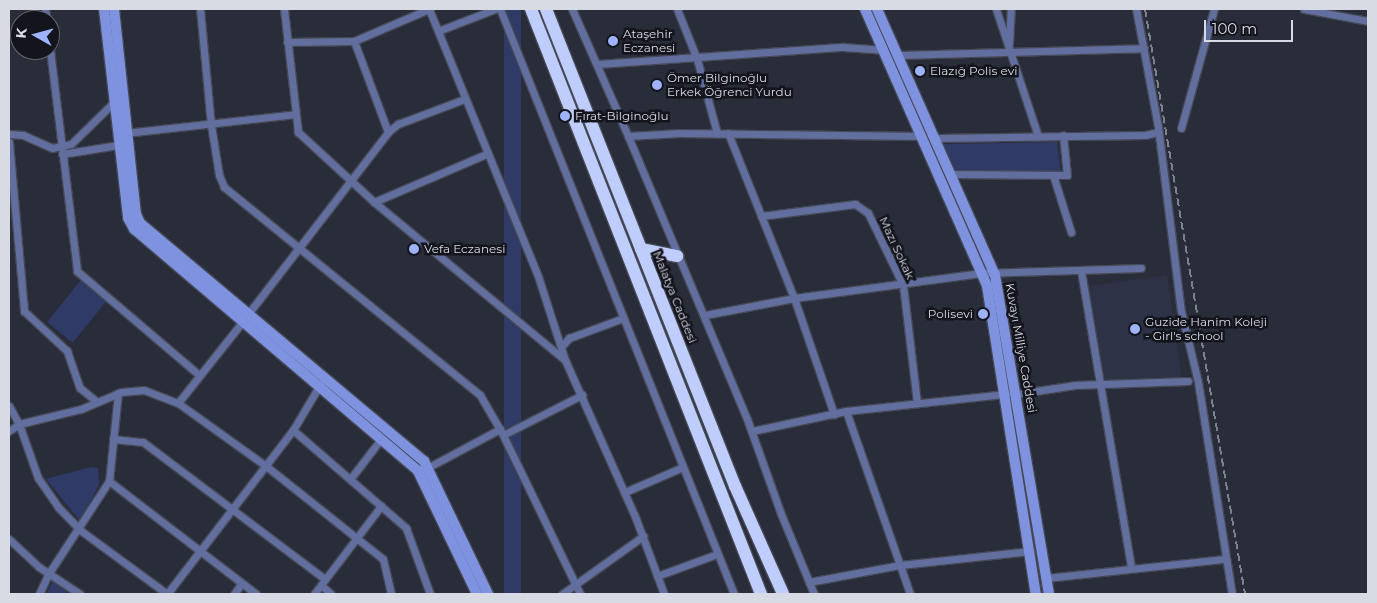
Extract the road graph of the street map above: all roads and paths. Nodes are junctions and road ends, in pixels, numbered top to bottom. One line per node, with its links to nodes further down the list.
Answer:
1 (104, 9): 31 (main road)
2 (114, 9): 45 (main road)
3 (200, 9): 33 (street)
4 (284, 9): 22 (street)
5 (429, 9): 20 (street); 21 (street)
6 (494, 9): 20 (street)
7 (500, 9): 69 (street)
8 (531, 9): 134 (highway)
9 (546, 9): 59 (highway, Malatya Caddesi)
10 (572, 9): 29 (street)
11 (677, 9): 27 (street)
12 (865, 9): 25 (main road, Kuvayı Milliye Caddesi)
13 (877, 9): 26 (main road, Kuvayı Milliye Caddesi)
14 (996, 9): 24 (street)
15 (1011, 9): 24 (street)
16 (1136, 9): 23 (street)
17 (1214, 9): 34 (street)
18 (1304, 9): 19 (street)
19 (1368, 21)
20 (438, 31): 30 (street)
21 (354, 41): 22 (street); 35 (street)
22 (287, 42): 32 (street)
23 (1144, 48): 24 (street); 36 (street)
24 (1010, 49): 26 (street); 43 (street)
25 (882, 50): 27 (street); 42 (main road, Kuvayı Milliye Caddesi)
26 (899, 55): 46 (main road, Kuvayı Milliye Caddesi)
27 (697, 59): 29 (street); 37 (street)
28 (51, 60): 49 (street)
29 (598, 64): 41 (street)
30 (464, 99): 35 (street); 51 (street)
31 (113, 103): 40 (main road); 49 (street)
32 (296, 114): 33 (street); 54 (street)
33 (211, 125): 45 (street); 58 (street)
34 (1181, 128)
35 (388, 132): 54 (street)
36 (1158, 132): 44 (street); 109 (street)
37 (717, 133): 38 (street); 41 (street)
38 (728, 133): 42 (street); 56 (street)
39 (9, 134): 49 (street)
40 (117, 134): 45 (street); 48 (main road)
41 (628, 136): 60 (street)
42 (920, 136): 63 (main road, Kuvayı Milliye Caddesi)
43 (1038, 136): 44 (street); 46 (street)
44 (1063, 136): 53 (street)
45 (129, 138): 48 (street); 68 (main road)
46 (935, 138): 52 (main road, Kuvayı Milliye Caddesi)
47 (9, 142): 81 (street)
48 (119, 145): 50 (street); 68 (main road)
49 (61, 146): 50 (street)
50 (62, 154): 72 (street)
51 (486, 154): 55 (street); 70 (street)
52 (951, 174): 53 (street); 64 (main road, Kuvayı Milliye Caddesi)
53 (1053, 175): 57 (street)
54 (351, 179): 55 (street); 58 (street)
55 (374, 202): 71 (street)
56 (761, 216): 65 (street, Mazı Sokak); 66 (street)
57 (1071, 232)
58 (300, 247): 68 (street); 91 (street)
59 (641, 249): 60 (highway); 135 (highway, Malatya Caddesi)
60 (677, 256): 67 (street)
61 (1141, 268): 62 (street)
62 (1082, 271): 64 (street); 75 (street)
63 (981, 273): 64 (street); 65 (street); 78 (main road, Kuvayı Milliye Caddesi)
64 (995, 275): 79 (main road, Kuvayı Milliye Caddesi)
65 (903, 285): 66 (street); 83 (street, Mazı Sokak)
66 (794, 298): 67 (street); 86 (street)
67 (705, 315): 90 (street)
68 (245, 317): 72 (street); 73 (main road); 76 (main road)
69 (623, 318): 70 (street); 95 (street)
70 (562, 346): 71 (street)
71 (565, 360): 80 (street)
72 (198, 374): 82 (street)
73 (325, 377): 76 (street); 96 (main road)
74 (1188, 381): 75 (street)
75 (1102, 385): 79 (street); 111 (street)
76 (319, 386): 88 (street); 93 (main road)
77 (118, 393): 81 (street); 82 (street); 92 (street)
78 (1006, 394): 83 (street); 107 (main road, Kuvayı Milliye Caddesi)
79 (1016, 394): 114 (main road, Kuvayı Milliye Caddesi)
80 (582, 395): 91 (street); 99 (street)
81 (97, 402): 87 (street)
82 (178, 403): 94 (street)
83 (917, 403): 85 (street)
84 (9, 406): 87 (street)
85 (846, 411): 86 (street); 110 (street)
86 (834, 414): 90 (street)
87 (19, 424): 89 (street); 102 (street)
88 (293, 430): 94 (street); 97 (street)
89 (9, 431)
90 (752, 431): 116 (street)
91 (502, 432): 96 (street); 118 (street)
92 (113, 439): 98 (street); 101 (street)
93 (381, 439): 97 (street); 128 (main road)
94 (266, 466): 101 (street); 104 (street)
95 (682, 467): 99 (street); 108 (street)
96 (427, 468): 129 (main road)
97 (351, 478): 100 (street)
98 (109, 481): 102 (street); 106 (street)
99 (625, 492): 103 (street)
100 (381, 506): 104 (street); 127 (street)
101 (232, 508): 106 (street); 115 (street)
102 (78, 528): 112 (street); 121 (street)
103 (642, 536): 113 (street); 118 (street)
104 (354, 537): 115 (street); 126 (street)
105 (9, 539): 112 (street)
106 (201, 551): 117 (street); 121 (street)
107 (1030, 551): 110 (street); 138 (main road, Kuvayı Milliye Caddesi)
108 (717, 554): 113 (street); 133 (street)
109 (1225, 559): 111 (street); 140 (street)
110 (900, 565): 116 (street); 137 (street)
111 (1131, 567): 114 (street)
112 (49, 573): 119 (street); 120 (street)
113 (657, 576): 132 (street)
114 (1046, 578): 139 (main road, Kuvayı Milliye Caddesi)
115 (323, 582): 124 (street); 125 (street)
116 (809, 582): 136 (street)
117 (241, 584): 122 (street); 123 (street)
118 (576, 585): 130 (street); 131 (street)
119 (39, 594)
120 (80, 594)
121 (167, 594)
122 (234, 594)
123 (256, 594)
124 (314, 594)
125 (331, 594)
126 (391, 594)
127 (430, 594)
128 (477, 594)
129 (488, 594)
130 (562, 594)
131 (580, 594)
132 (664, 594)
133 (734, 594)
134 (761, 594)
135 (783, 594)
136 (814, 594)
137 (910, 594)
138 (1036, 594)
139 (1049, 594)
140 (1232, 594)

